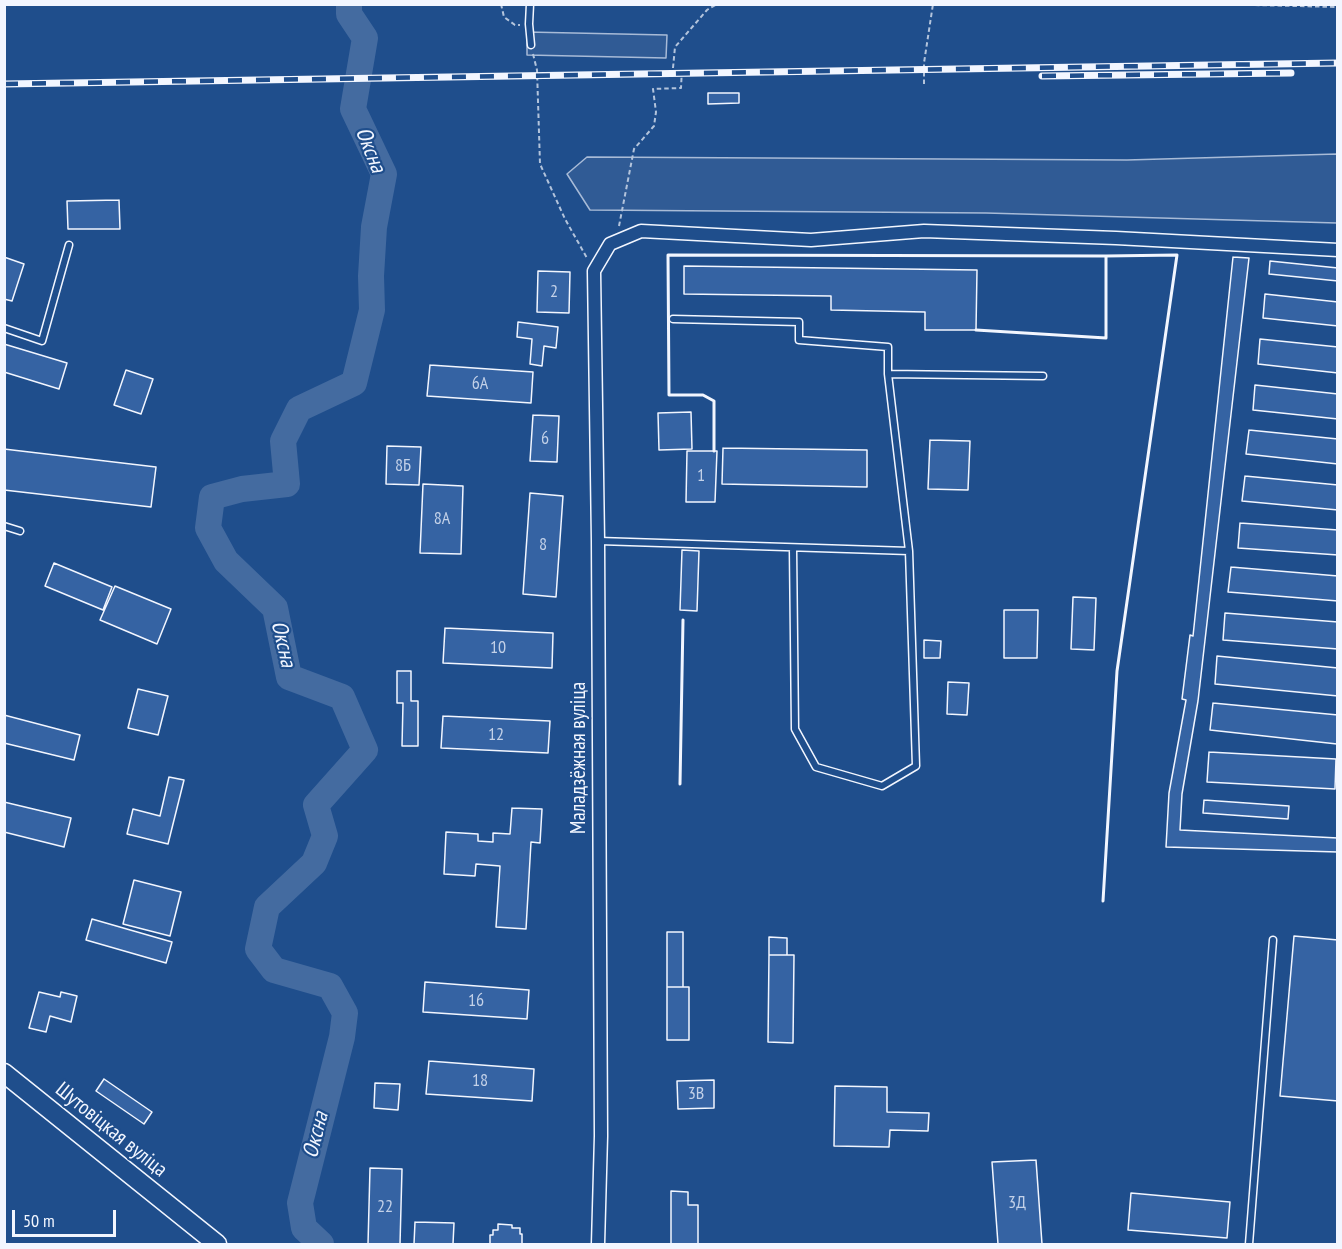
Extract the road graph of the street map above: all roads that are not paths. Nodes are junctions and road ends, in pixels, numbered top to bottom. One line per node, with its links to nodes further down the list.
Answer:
1 (530, 4): 2 (lane)
2 (531, 45)
3 (69, 245): 6 (lane)
4 (1338, 250): 11 (street, Маладзёжная вуліца)
5 (673, 319): 7 (lane)
6 (4, 328)
7 (888, 374): 8 (lane); 13 (lane)
8 (1043, 376)
9 (4, 526): 10 (lane)
10 (20, 531)
11 (598, 541): 12 (lane); 17 (street, Маладзёжная вуліца)
12 (793, 548): 13 (lane); 13 (lane)
13 (909, 551)
14 (1273, 940): 18 (lane)
15 (4, 1073): 16 (main road, Шутовіцкая вуліца)
16 (217, 1245)
17 (598, 1245)
18 (1249, 1245)

